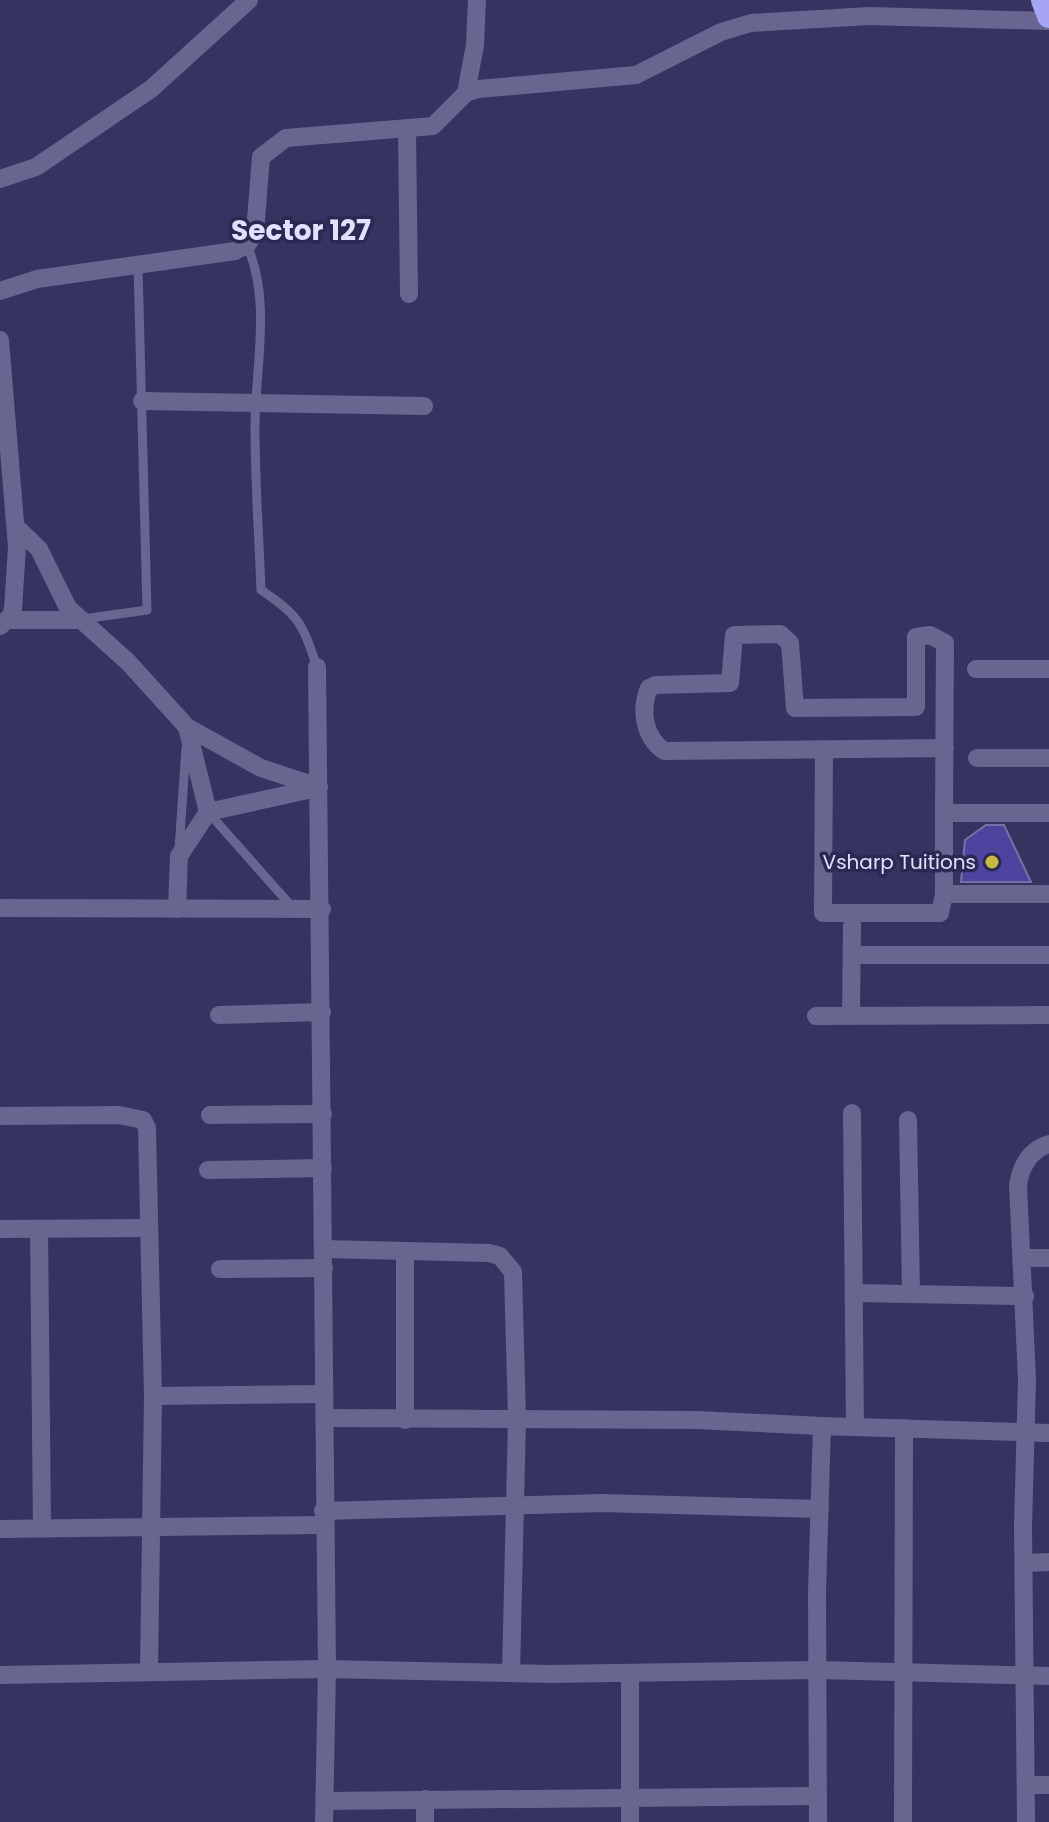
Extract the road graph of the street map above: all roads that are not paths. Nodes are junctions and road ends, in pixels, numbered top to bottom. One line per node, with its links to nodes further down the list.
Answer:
1 (249, 0): 7 (street)
2 (477, 0): 5 (street)
3 (1043, 0): 4 (highway)
4 (1049, 18): 5 (street)
5 (466, 93): 6 (street)
6 (407, 131): 8 (street); 11 (street)
7 (0, 179)
8 (247, 245): 9 (street); 14 (lane)
9 (138, 266): 10 (street); 13 (lane)
10 (0, 291)
11 (409, 294)
12 (0, 340): 16 (street)
13 (142, 401): 14 (street); 17 (lane)
14 (256, 401): 15 (street); 19 (lane)
15 (424, 406)
16 (16, 527): 17 (street); 18 (street)
17 (80, 620): 18 (street); 22 (street)
18 (4, 623)
19 (317, 667): 27 (street)
20 (976, 669): 21 (street)
21 (1049, 669)
22 (187, 727): 27 (street); 28 (street); 31 (lane)
23 (945, 748): 24 (street); 24 (street); 29 (street)
24 (824, 751): 32 (street)
25 (977, 758): 26 (street)
26 (1049, 758)
27 (319, 787): 28 (street); 37 (street)
28 (208, 812): 31 (street); 36 (lane)
29 (944, 813): 30 (street); 32 (street)
30 (1049, 813)
31 (179, 856): 35 (street)
32 (944, 894): 33 (street)
33 (1049, 894)
34 (0, 908): 35 (street)
35 (177, 909): 36 (street)
36 (294, 909): 37 (street)
37 (322, 909): 41 (street)
38 (852, 925): 39 (street)
39 (852, 955): 40 (street); 42 (street)
40 (1049, 955)
41 (322, 1012): 43 (street); 47 (street)
42 (851, 1014): 44 (street); 45 (street)
43 (219, 1015)
44 (1049, 1015)
45 (816, 1016)
46 (852, 1113): 63 (street)
47 (323, 1114): 48 (street); 52 (street)
48 (210, 1115)
49 (0, 1116): 54 (street)
50 (908, 1120): 64 (street)
51 (1049, 1144): 59 (street)
52 (323, 1168): 53 (street); 57 (street)
53 (208, 1170)
54 (149, 1228): 56 (street); 67 (street)
55 (0, 1229): 56 (street)
56 (39, 1229): 79 (street)
57 (324, 1249): 58 (street); 61 (street)
58 (405, 1252): 69 (street); 70 (street)
59 (1023, 1258): 60 (street); 65 (street)
60 (1049, 1258)
61 (324, 1268): 62 (street); 66 (street)
62 (220, 1269)
63 (854, 1293): 64 (street); 72 (street)
64 (911, 1293): 65 (street)
65 (1025, 1296): 74 (street)
66 (324, 1394): 67 (street); 68 (street)
67 (153, 1396): 80 (street)
68 (325, 1418): 70 (street); 78 (street)
69 (517, 1419): 70 (street); 71 (street); 76 (street)
70 (405, 1420)
71 (822, 1426): 72 (street); 77 (street)
72 (855, 1427): 73 (street)
73 (904, 1428): 74 (street); 89 (street)
74 (1027, 1433): 75 (street); 83 (street)
75 (1049, 1433)
76 (514, 1504): 77 (street); 78 (street); 87 (street)
77 (820, 1509): 85 (street)
78 (323, 1518): 80 (street); 84 (street)
79 (42, 1528): 80 (street); 81 (street)
80 (150, 1528): 86 (street)
81 (0, 1529)
82 (1049, 1562): 83 (street)
83 (1024, 1563): 91 (street)
84 (327, 1669): 86 (street); 87 (street); 98 (street)
85 (819, 1670): 88 (street); 89 (street); 95 (street)
86 (149, 1672): 90 (street)
87 (511, 1673): 88 (street)
88 (630, 1673): 96 (street)
89 (902, 1673): 91 (street); 103 (street)
90 (0, 1675)
91 (1026, 1676): 92 (street); 93 (street)
92 (1049, 1676)
93 (1026, 1785): 94 (street); 104 (street)
94 (1049, 1785)
95 (816, 1796): 96 (street); 102 (street)
96 (630, 1797): 97 (street); 101 (street)
97 (425, 1799): 98 (street); 100 (street)
98 (325, 1801): 99 (street)
99 (324, 1822)
100 (425, 1822)
101 (630, 1822)
102 (818, 1822)
103 (903, 1822)
104 (1026, 1822)

